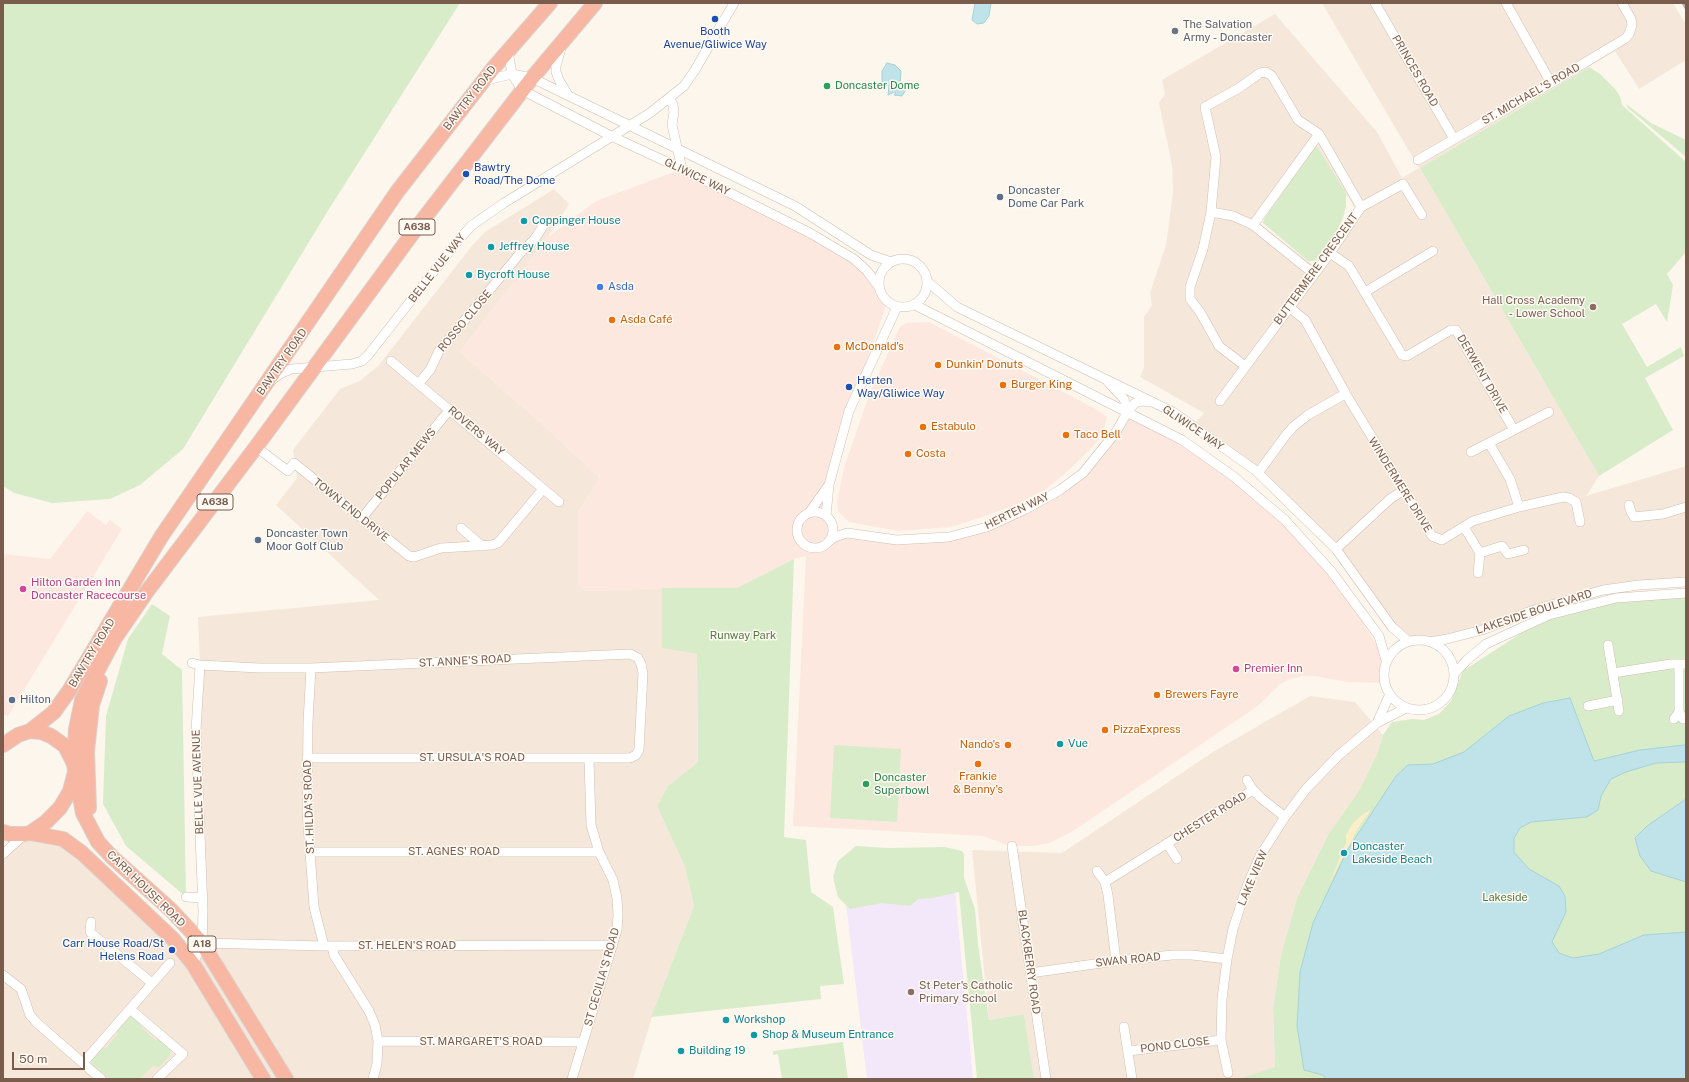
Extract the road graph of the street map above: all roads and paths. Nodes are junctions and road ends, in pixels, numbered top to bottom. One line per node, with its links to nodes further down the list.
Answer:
1 (550, 3): 8 (highway, BAWTRY ROAD / A638)
2 (595, 3): 7 (highway, BAWTRY ROAD / A638)
3 (734, 3): 15 (street, BELLE VUE WAY)
4 (1375, 3): 19 (street, PRINCES ROAD)
5 (1506, 3): 11 (street)
6 (1622, 3): 11 (street, ST. MICHAEL'S ROAD)
7 (563, 40): 10 (highway, BAWTRY ROAD / A638); 14 (street)
8 (511, 47): 9 (street); 12 (highway, BAWTRY ROAD / A638)
9 (512, 74): 10 (street, GLIWICE WAY); 12 (street, GLIWICE WAY); 13 (street)
10 (532, 78): 13 (highway, BAWTRY ROAD / A638); 14 (street, GLIWICE WAY)
11 (1551, 83): 19 (street, ST. MICHAEL'S ROAD)
12 (481, 84): 43 (highway, BAWTRY ROAD / A638)
13 (522, 90): 18 (street, GLIWICE WAY); 40 (highway, BAWTRY ROAD / A638)
14 (568, 96): 16 (street, GLIWICE WAY)
15 (670, 99): 16 (street, BELLE VUE WAY); 20 (street)
16 (630, 126): 18 (street, BELLE VUE WAY); 20 (street, GLIWICE WAY)
17 (1319, 134): 23 (street, BUTTERMERE CRESCENT); 24 (street, BUTTERMERE CRESCENT); 27 (street)
18 (611, 136): 22 (street, GLIWICE WAY); 40 (street, BELLE VUE WAY)
19 (1454, 139): 21 (street, ST. MICHAEL'S ROAD)
20 (677, 149): 22 (street); 30 (street, GLIWICE WAY)
21 (1418, 160)
22 (682, 169): 33 (street, GLIWICE WAY)
23 (1361, 207): 25 (street); 29 (street, BUTTERMERE CRESCENT)
24 (1211, 212): 27 (street); 39 (street, BUTTERMERE CRESCENT)
25 (1422, 215)
26 (545, 223): 42 (street, ROSSO CLOSE)
27 (1254, 225): 31 (street)
28 (1433, 251): 34 (street)
29 (1330, 253): 31 (street, BUTTERMERE CRESCENT); 34 (street, DERWENT DRIVE)
30 (891, 262): 32 (street); 33 (street)
31 (1314, 274): 37 (street, BUTTERMERE CRESCENT)
32 (927, 281): 35 (street); 41 (street, GLIWICE WAY)
33 (879, 287): 36 (street)
34 (1365, 292): 50 (street, DERWENT DRIVE)
35 (915, 305): 36 (street); 48 (street, GLIWICE WAY)
36 (897, 307): 55 (street)
37 (1289, 307): 39 (street, BUTTERMERE CRESCENT); 44 (street, WINDERMERE DRIVE)
38 (391, 361): 42 (street, ROVERS WAY)
39 (1245, 366): 46 (street, BUTTERMERE CRESCENT)
40 (316, 367): 43 (street, BELLE VUE WAY); 52 (highway, BAWTRY ROAD / A638)
41 (1104, 377): 45 (street, GLIWICE WAY); 48 (street)
42 (419, 383): 47 (street, ROVERS WAY)
43 (266, 384): 94 (highway, BAWTRY ROAD / A638)
44 (1345, 394): 54 (street); 57 (street, WINDERMERE DRIVE)
45 (1154, 402): 48 (street, HERTEN WAY); 54 (street, GLIWICE WAY)
46 (1220, 402)
47 (450, 409): 56 (street, ROVERS WAY); 63 (street, POPULAR MEWS)
48 (1128, 411): 67 (street, HERTEN WAY); 81 (street, GLIWICE WAY)
49 (1548, 412): 50 (street)
50 (1514, 430): 51 (street)
51 (1489, 443): 53 (street); 60 (street)
52 (256, 447): 63 (street, TOWN END DRIVE); 77 (highway, BAWTRY ROAD / A638)
53 (1470, 452)
54 (1258, 473): 71 (street, GLIWICE WAY)
55 (829, 485): 62 (street); 64 (street)
56 (543, 489): 58 (street, ROVERS WAY); 70 (street, TOWN END DRIVE)
57 (1404, 490): 66 (street, WINDERMERE DRIVE); 71 (street)
58 (559, 502)
59 (1630, 505): 61 (street)
60 (1519, 507): 65 (street, WINDERMERE DRIVE); 66 (street, WINDERMERE DRIVE)
61 (1686, 507)
62 (810, 513): 64 (street); 68 (street)
63 (362, 518): 69 (street, TOWN END DRIVE)
64 (828, 518): 67 (street, HERTEN WAY); 68 (street)
65 (1580, 522)
66 (1464, 527): 73 (street)
67 (847, 532): 68 (street)
68 (829, 541)
69 (456, 546): 70 (street, TOWN END DRIVE); 70 (street)
70 (482, 546)
71 (1336, 549): 78 (street, GLIWICE WAY)
72 (1524, 550): 73 (street)
73 (1480, 553): 74 (street)
74 (1478, 573)
75 (1686, 582): 79 (street, LAKESIDE BOULEVARD)
76 (1686, 593): 86 (street, LAKESIDE BOULEVARD)
77 (115, 638): 100 (highway, BAWTRY ROAD / A638); 104 (highway, BAWTRY ROAD)
78 (1408, 641): 79 (street); 81 (street)
79 (1430, 642): 86 (street)
80 (1608, 645): 85 (street)
81 (1386, 660): 87 (street)
82 (196, 664): 84 (street, ST. ANNE'S ROAD); 116 (street, BELLE VUE AVENUE)
83 (1683, 664): 85 (street); 92 (street)
84 (311, 668): 97 (street, ST. ANNE'S ROAD); 98 (street, ST. HILDA'S ROAD)
85 (1613, 673): 88 (street)
86 (1454, 674): 90 (street)
87 (1389, 696): 90 (street); 93 (street, LAKE VIEW)
88 (1618, 700): 89 (street); 91 (street)
89 (1588, 706)
90 (1406, 708): 93 (street, LAKE VIEW)
91 (1619, 711)
92 (1679, 717)
93 (1377, 723): 103 (street, LAKE VIEW)
94 (24, 733): 95 (highway); 96 (highway, BAWTRY ROAD); 100 (highway)
95 (3, 734)
96 (3, 745)
97 (636, 755): 99 (street, ST. URSULA'S ROAD)
98 (307, 758): 99 (street, ST. URSULA'S ROAD); 109 (street, ST. HILDA'S ROAD)
99 (589, 758): 110 (street, ST CECILIA'S ROAD)
100 (75, 768): 104 (highway, CARR HOUSE ROAD / A18); 106 (highway)
101 (1247, 780): 102 (street, CHESTER ROAD)
102 (1253, 790): 103 (street, CHESTER ROAD); 107 (street, CHESTER ROAD)
103 (1285, 816): 121 (street, LAKE VIEW)
104 (92, 830): 118 (highway, CARR HOUSE ROAD / A18)
105 (3, 832): 106 (highway, CARR HOUSE ROAD)
106 (27, 834): 111 (street); 124 (highway, CARR HOUSE ROAD / A18)
107 (1168, 843): 112 (street, CHESTER ROAD); 114 (street, CHESTER ROAD)
108 (1012, 846): 125 (street, BLACKBERRY ROAD)
109 (310, 852): 110 (street, ST. AGNES' ROAD); 120 (street, ST. HILDA'S ROAD)
110 (599, 852): 119 (street, ST CECILIA'S ROAD)
111 (3, 854)
112 (1176, 859)
113 (1097, 871): 114 (street)
114 (1105, 882): 122 (street)
115 (186, 897): 116 (street)
116 (203, 898): 118 (street, BELLE VUE AVENUE)
117 (91, 922): 127 (street)
118 (202, 944): 120 (street, ST. HELEN'S ROAD); 124 (street); 139 (highway, CARR HOUSE ROAD / A18)
119 (613, 945): 120 (street, ST. HELEN'S ROAD); 132 (street, ST CECILIA'S ROAD)
120 (328, 946): 131 (street, ST. HILDA'S ROAD)
121 (1227, 959): 122 (street, SWAN ROAD); 130 (street, LAKE VIEW)
122 (1116, 961): 125 (street, SWAN ROAD)
123 (170, 963): 127 (street)
124 (193, 964): 136 (highway, CARR HOUSE ROAD / A18)
125 (1030, 973): 142 (street, BLACKBERRY ROAD)
126 (3, 976): 134 (street)
127 (152, 983): 128 (street)
128 (130, 1009): 134 (street); 138 (street)
129 (1124, 1027): 133 (street, POND CLOSE)
130 (1221, 1040): 133 (street, POND CLOSE); 135 (street, LAKE VIEW)
131 (378, 1041): 132 (street, ST. MARGARET'S ROAD); 140 (street, ST. HILDA'S ROAD)
132 (583, 1042): 141 (street, ST CECILIA'S ROAD)
133 (1128, 1051): 143 (street, POND CLOSE)
134 (83, 1063): 137 (street)
135 (1228, 1073)
136 (261, 1077)
137 (101, 1079)
138 (157, 1079)
139 (286, 1079)
140 (373, 1079)
141 (572, 1079)
142 (1046, 1079)
143 (1132, 1079)

